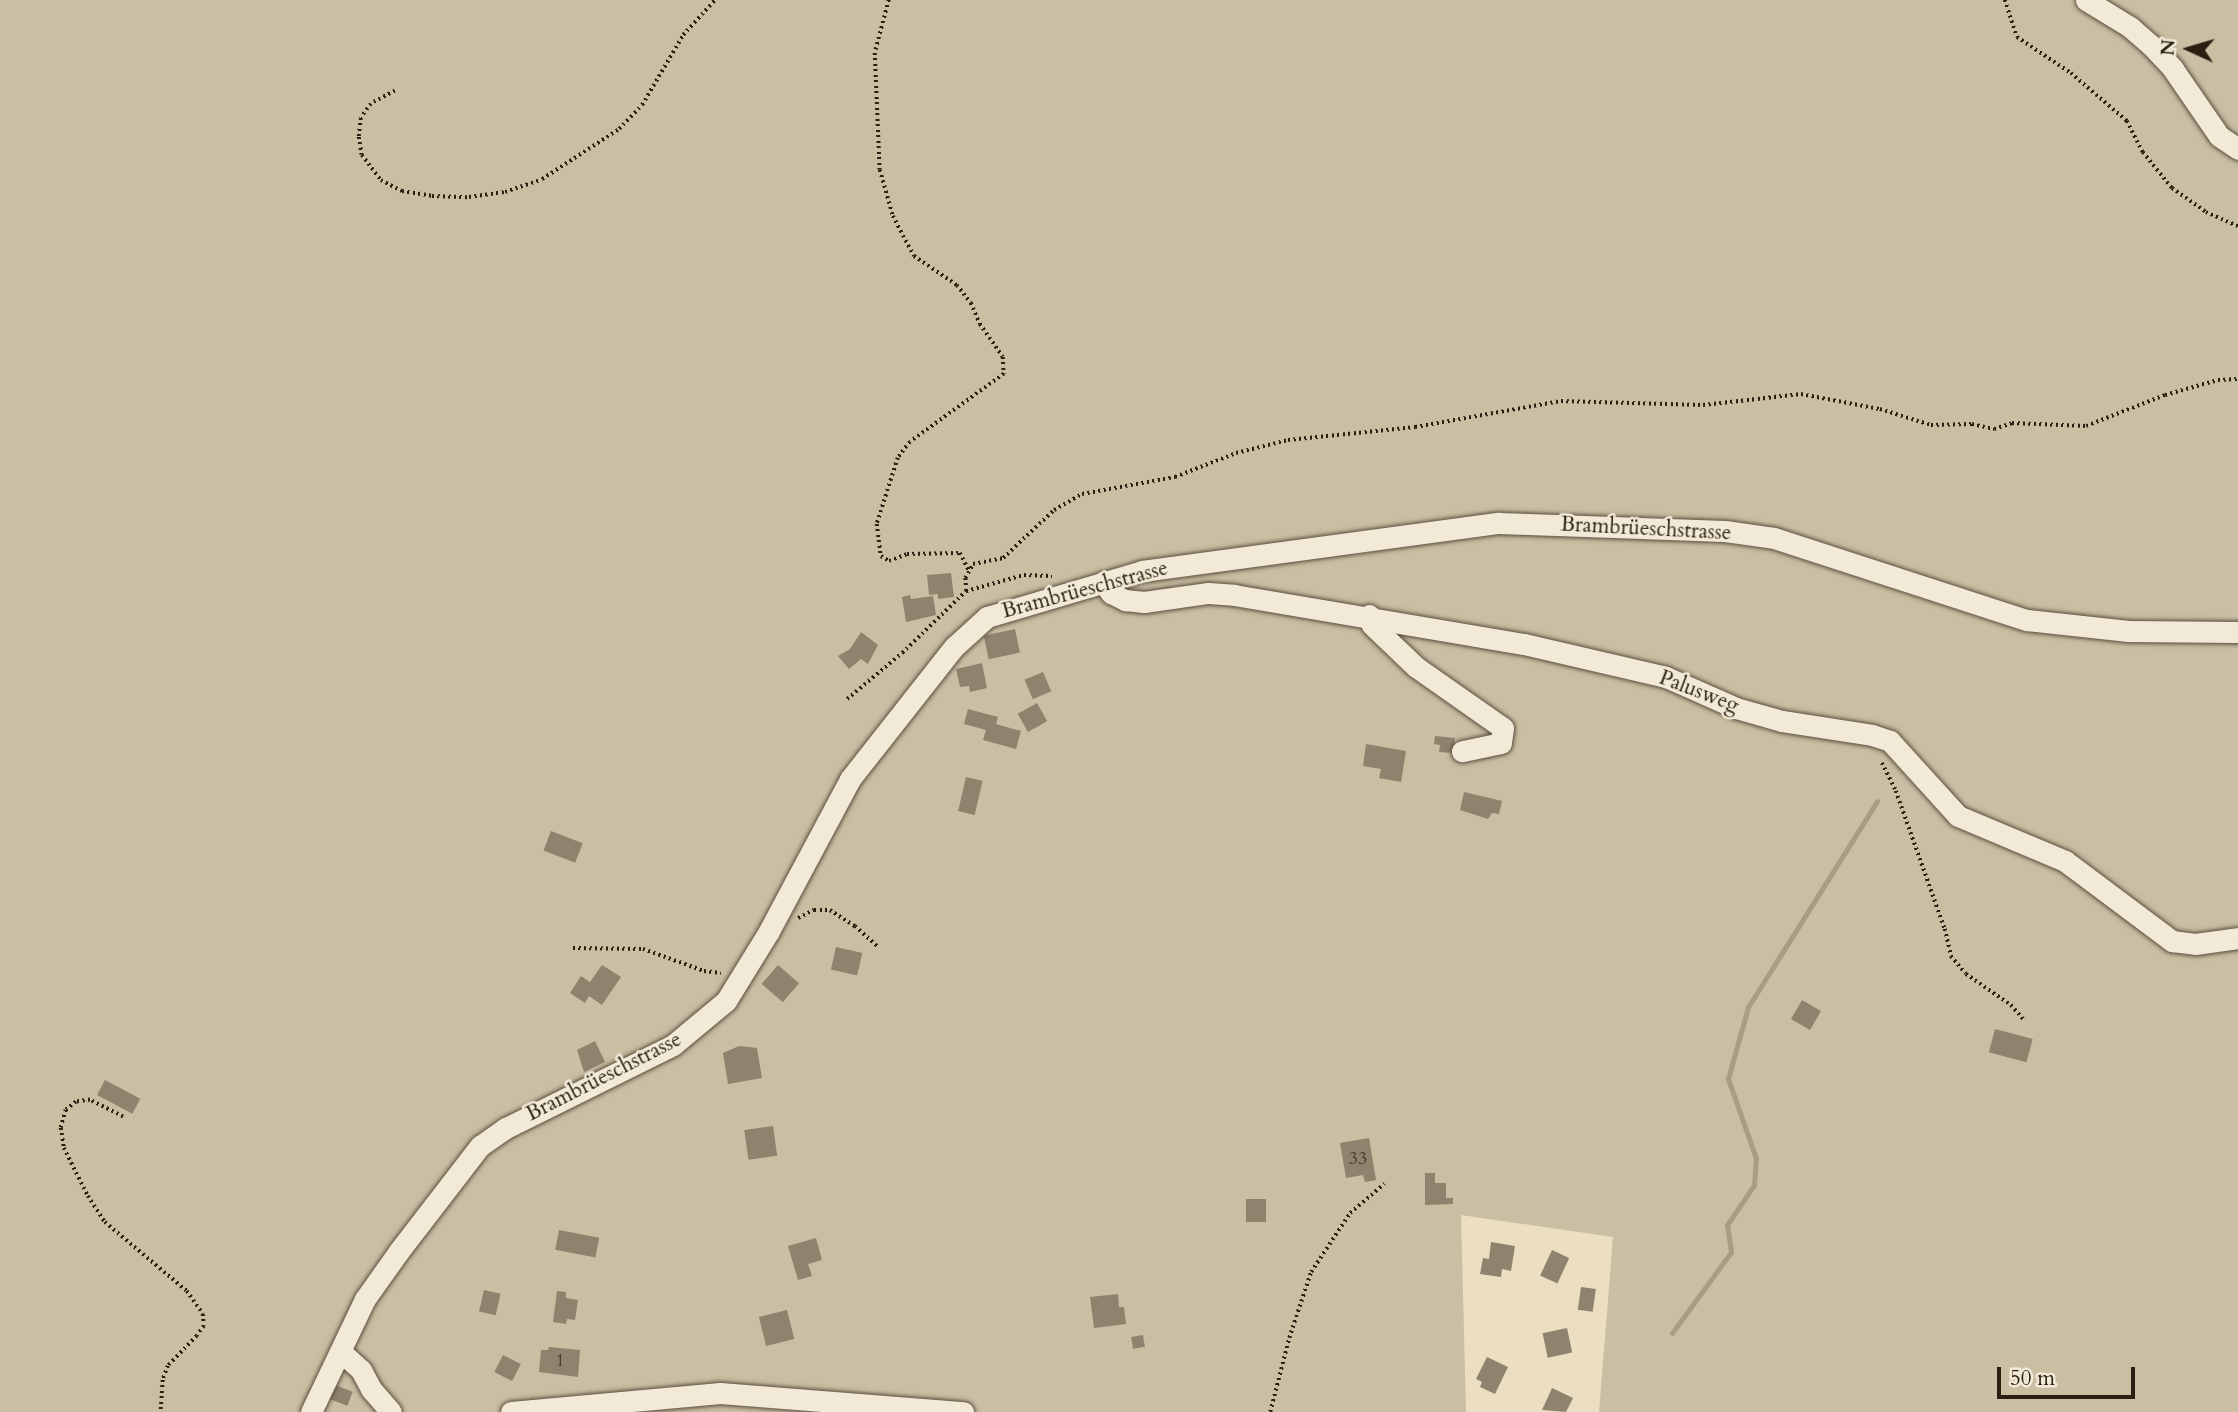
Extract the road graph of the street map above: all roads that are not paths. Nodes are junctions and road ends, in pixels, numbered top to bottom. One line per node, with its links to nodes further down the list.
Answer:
1 (2086, 0): 2 (street)
2 (2238, 149)
3 (1103, 582): 4 (street, Palusweg); 5 (street, Brambrüeschstrasse); 8 (street, Brambrüeschstrasse)
4 (1369, 615): 6 (street); 7 (street, Palusweg)
5 (2238, 632)
6 (1462, 751)
7 (2238, 938)
8 (341, 1352): 9 (street, Brambrüeschstrasse); 10 (street)
9 (311, 1412)
10 (391, 1412)
11 (511, 1412): 12 (street)
12 (964, 1412)

